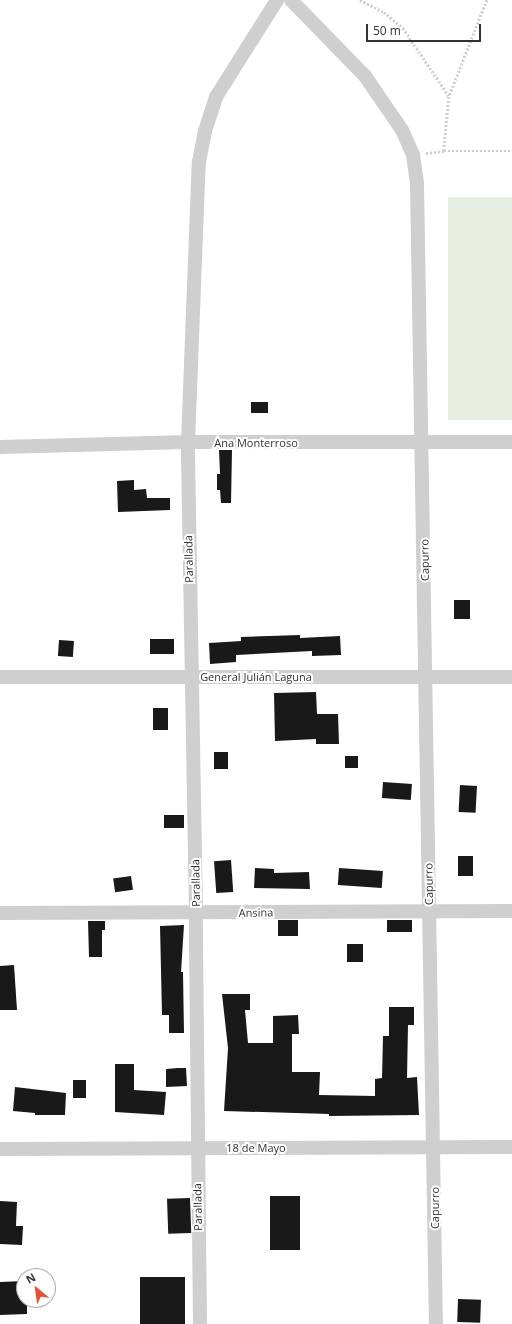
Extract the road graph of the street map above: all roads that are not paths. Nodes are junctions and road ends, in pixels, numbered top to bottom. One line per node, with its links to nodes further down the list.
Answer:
1 (277, 0): 3 (street, Parallada)
2 (291, 0): 5 (street, Capurro)
3 (188, 442): 5 (street, Ana Monterroso); 6 (street, Ana Monterroso); 8 (street, Parallada)
4 (512, 442): 5 (street, Ana Monterroso)
5 (422, 444): 9 (street, Capurro)
6 (0, 447)
7 (0, 677): 8 (street, General Julián Laguna)
8 (191, 677): 9 (street, General Julián Laguna); 14 (street, Parallada)
9 (426, 677): 10 (street, General Julián Laguna); 11 (street, Capurro)
10 (512, 677)
11 (430, 911): 12 (street, Ansina); 14 (street, Ansina); 15 (street, Capurro)
12 (512, 911)
13 (0, 913): 14 (street, Ansina)
14 (196, 913): 18 (street, Parallada)
15 (435, 1147): 16 (street, 18 de Mayo); 18 (street, 18 de Mayo); 20 (street, Capurro)
16 (512, 1147)
17 (0, 1148): 18 (street, 18 de Mayo)
18 (197, 1148): 19 (street, Parallada)
19 (200, 1324)
20 (436, 1324)

